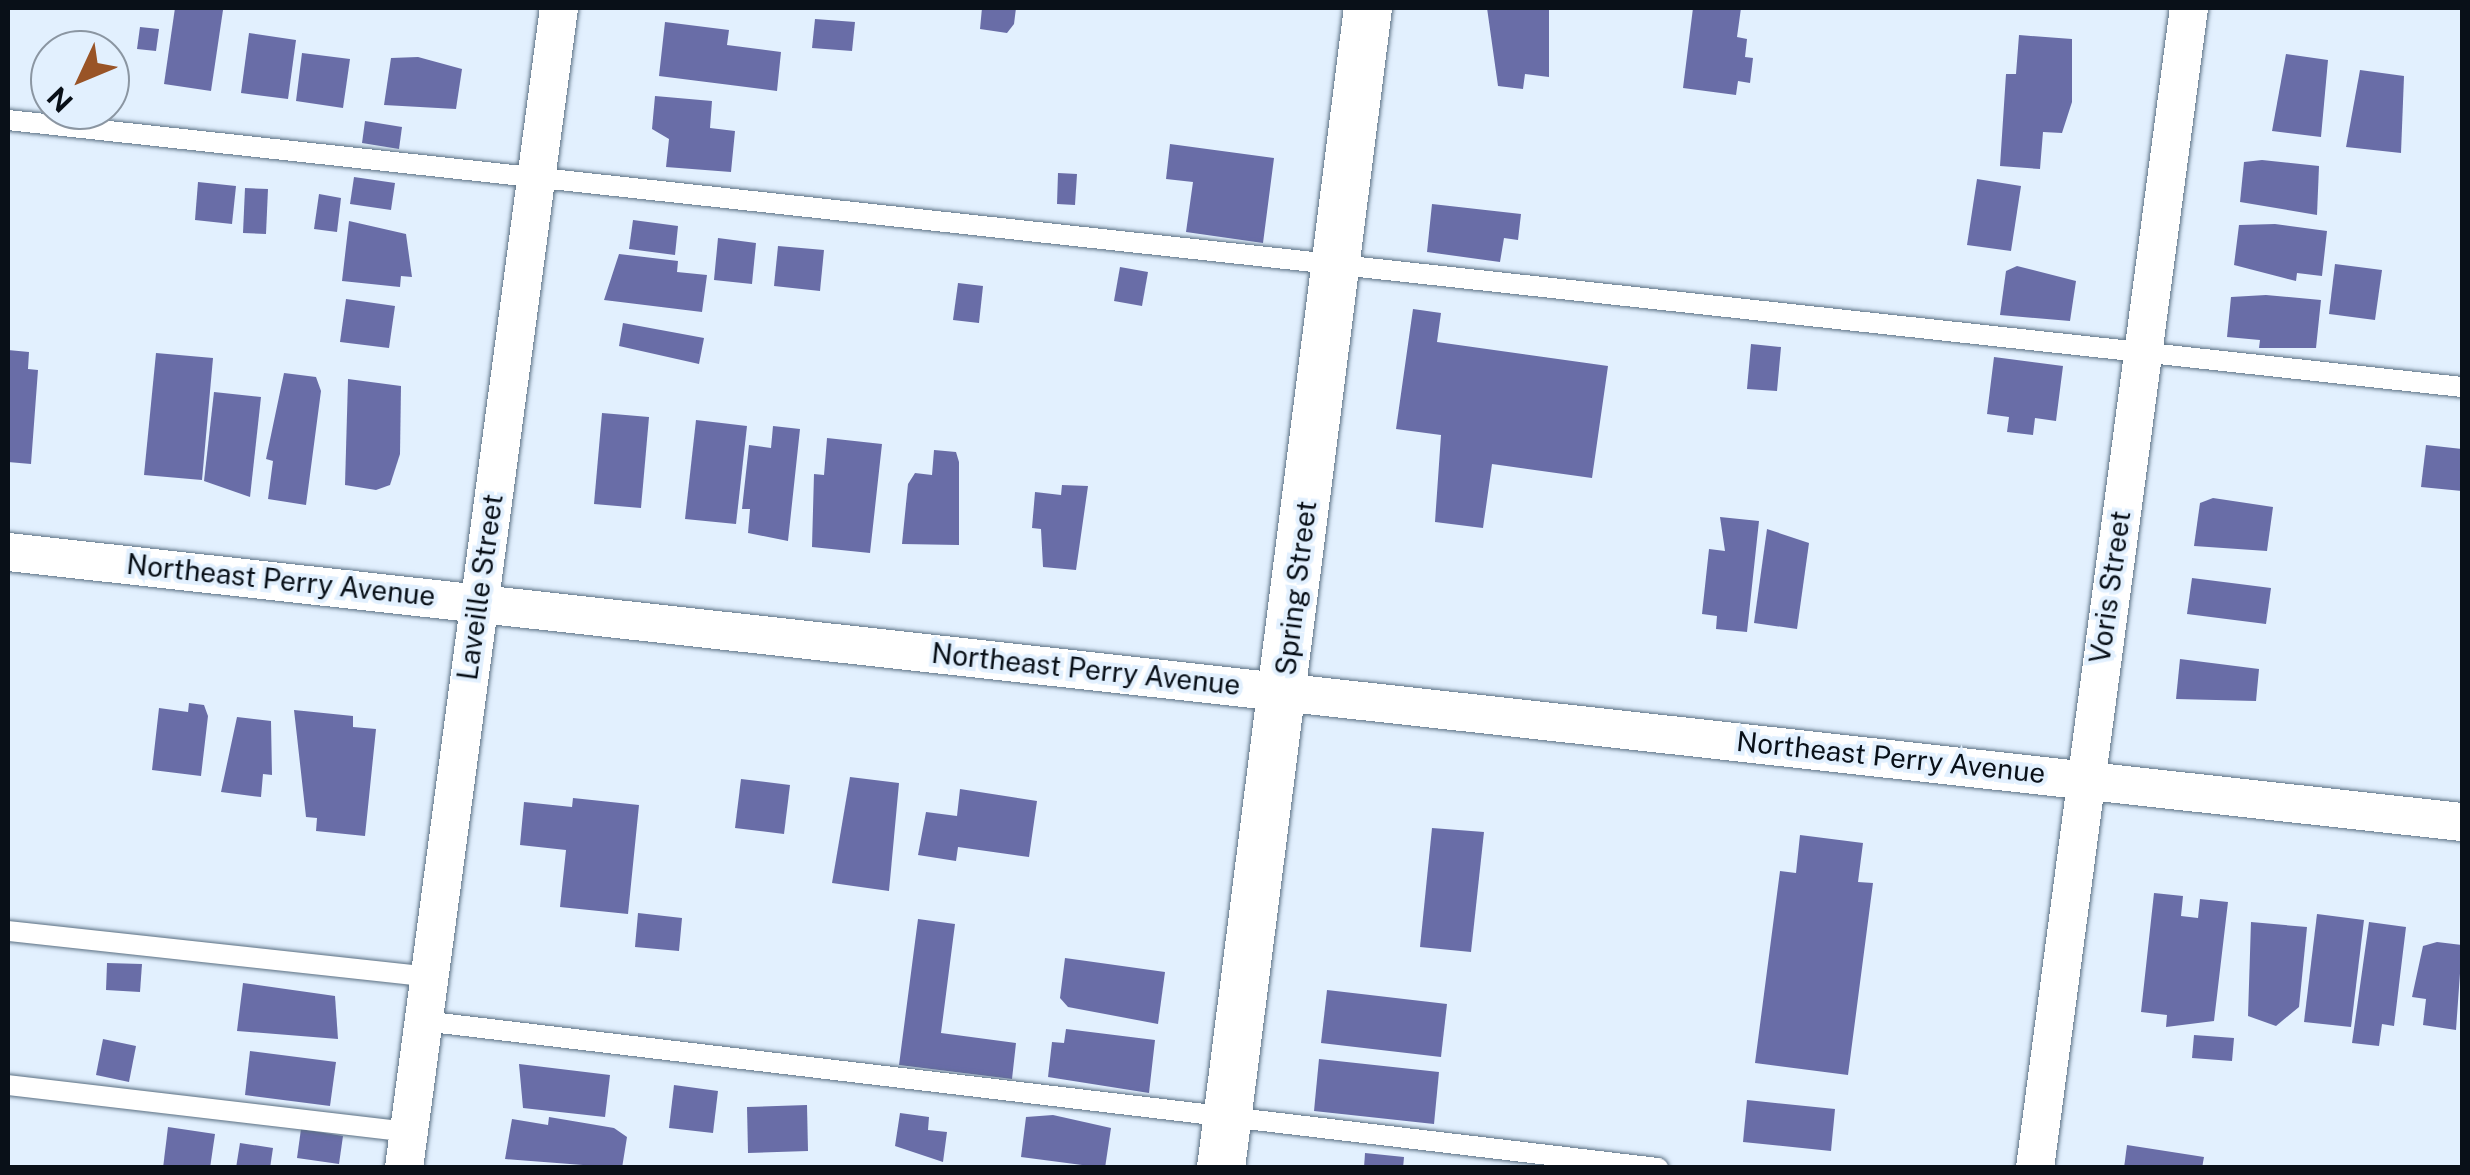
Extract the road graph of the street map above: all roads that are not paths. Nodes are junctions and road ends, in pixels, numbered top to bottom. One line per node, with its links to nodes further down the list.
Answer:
1 (558, 8): 5 (street, Laveille Street)
2 (1368, 8): 6 (street, Spring Street)
3 (2189, 8): 7 (street, Voris Street)
4 (8, 120): 5 (lane)
5 (536, 176): 6 (lane); 10 (street, Laveille Street)
6 (1335, 268): 7 (lane); 11 (street, Spring Street)
7 (2142, 355): 8 (lane); 12 (street, Voris Street)
8 (2462, 387)
9 (8, 552): 10 (street, Northeast Perry Avenue)
10 (478, 600): 11 (street, Northeast Perry Avenue); 15 (street, Laveille Street)
11 (1283, 691): 12 (street, Northeast Perry Avenue); 18 (street, Spring Street)
12 (2084, 778): 13 (street, Northeast Perry Avenue); 21 (street, Voris Street)
13 (2462, 822)
14 (8, 931): 15 (lane)
15 (428, 977): 16 (street, Laveille Street)
16 (423, 1021): 18 (lane); 19 (street, Laveille Street)
17 (8, 1085): 19 (lane)
18 (1224, 1145): 20 (lane)
19 (406, 1150)
20 (1658, 1168)
21 (2035, 1168)

